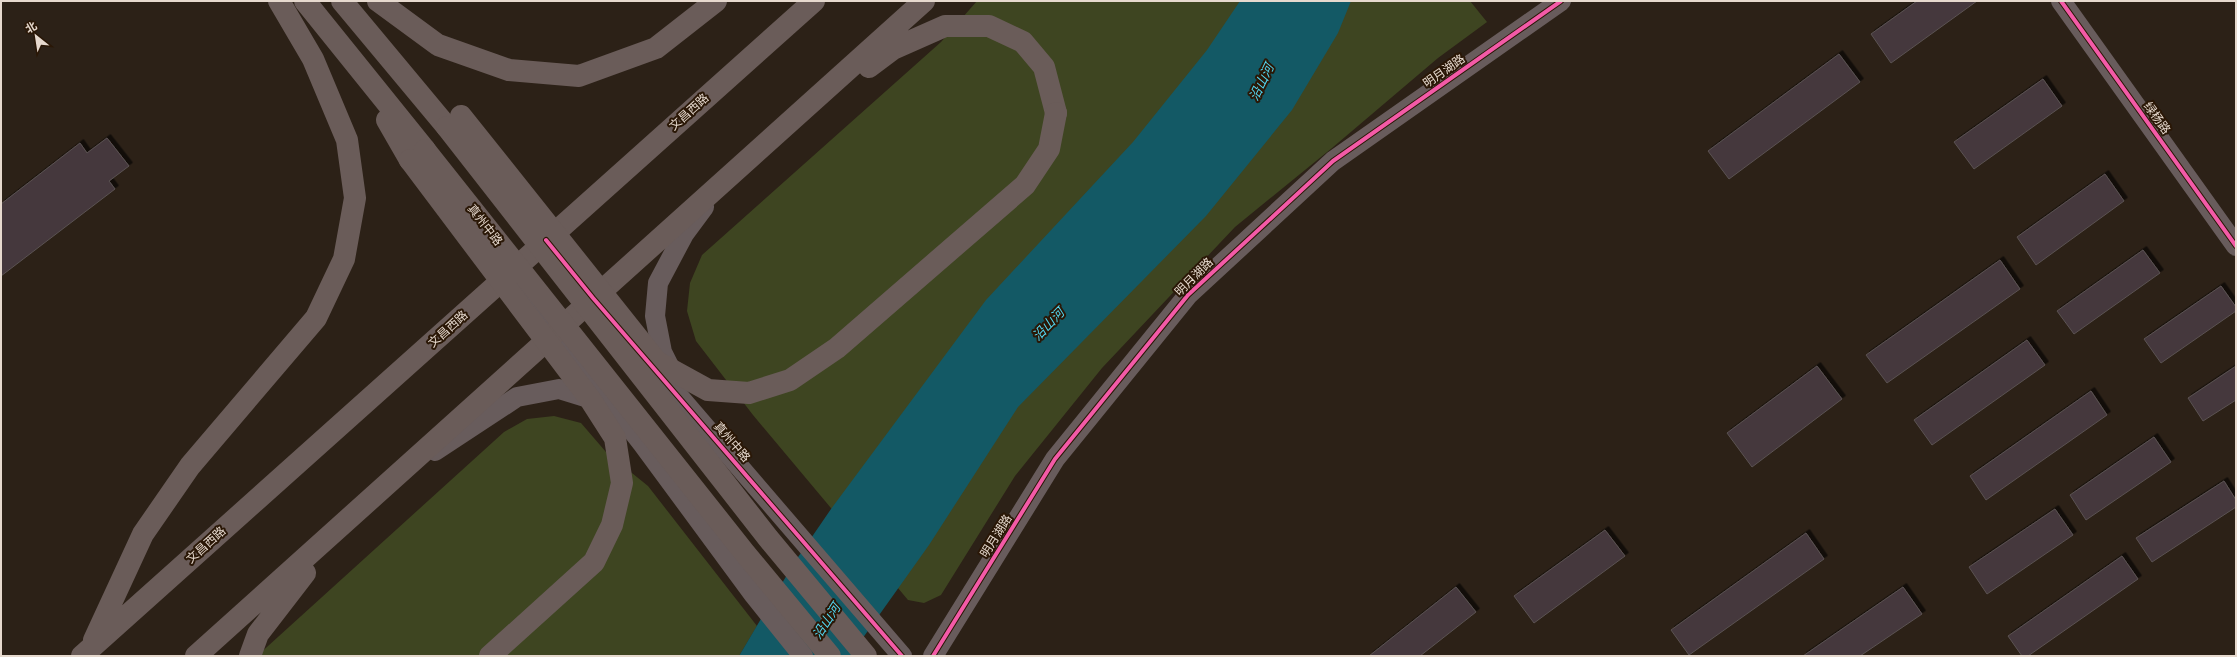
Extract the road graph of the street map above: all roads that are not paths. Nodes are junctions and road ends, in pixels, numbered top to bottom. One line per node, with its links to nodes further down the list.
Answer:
1 (278, 1): 23 (main road)
2 (305, 1): 12 (main road, 真州中路)
3 (342, 1): 10 (main road)
4 (378, 1): 5 (main road)
5 (716, 1)
6 (814, 1): 14 (main road, 文昌西路)
7 (924, 1): 11 (main road)
8 (1561, 1): 31 (street, 明月湖路)
9 (2061, 1): 15 (street, 绿杨路)
10 (454, 122): 11 (main road, bridge); 29 (main road, bridge)
11 (771, 139): 13 (main road)
12 (418, 155): 26 (main road, bridge); 28 (main road, 真州中路, bridge)
13 (721, 183): 17 (main road); 19 (street)
14 (546, 240): 16 (main road, 文昌西路); 17 (street, 真州中路)
15 (2236, 246)
16 (510, 274): 18 (street); 23 (main road, 文昌西路)
17 (593, 298): 18 (main road); 19 (street, 真州中路)
18 (555, 333): 20 (street); 21 (main road)
19 (691, 410): 30 (street, 真州中路)
20 (642, 443): 21 (street); 27 (street)
21 (386, 486): 22 (main road)
22 (337, 531): 24 (main road); 25 (main road)
23 (86, 652)
24 (196, 656)
25 (250, 656)
26 (490, 656)
27 (803, 656)
28 (830, 656)
29 (866, 656)
30 (902, 656)
31 (933, 656)

